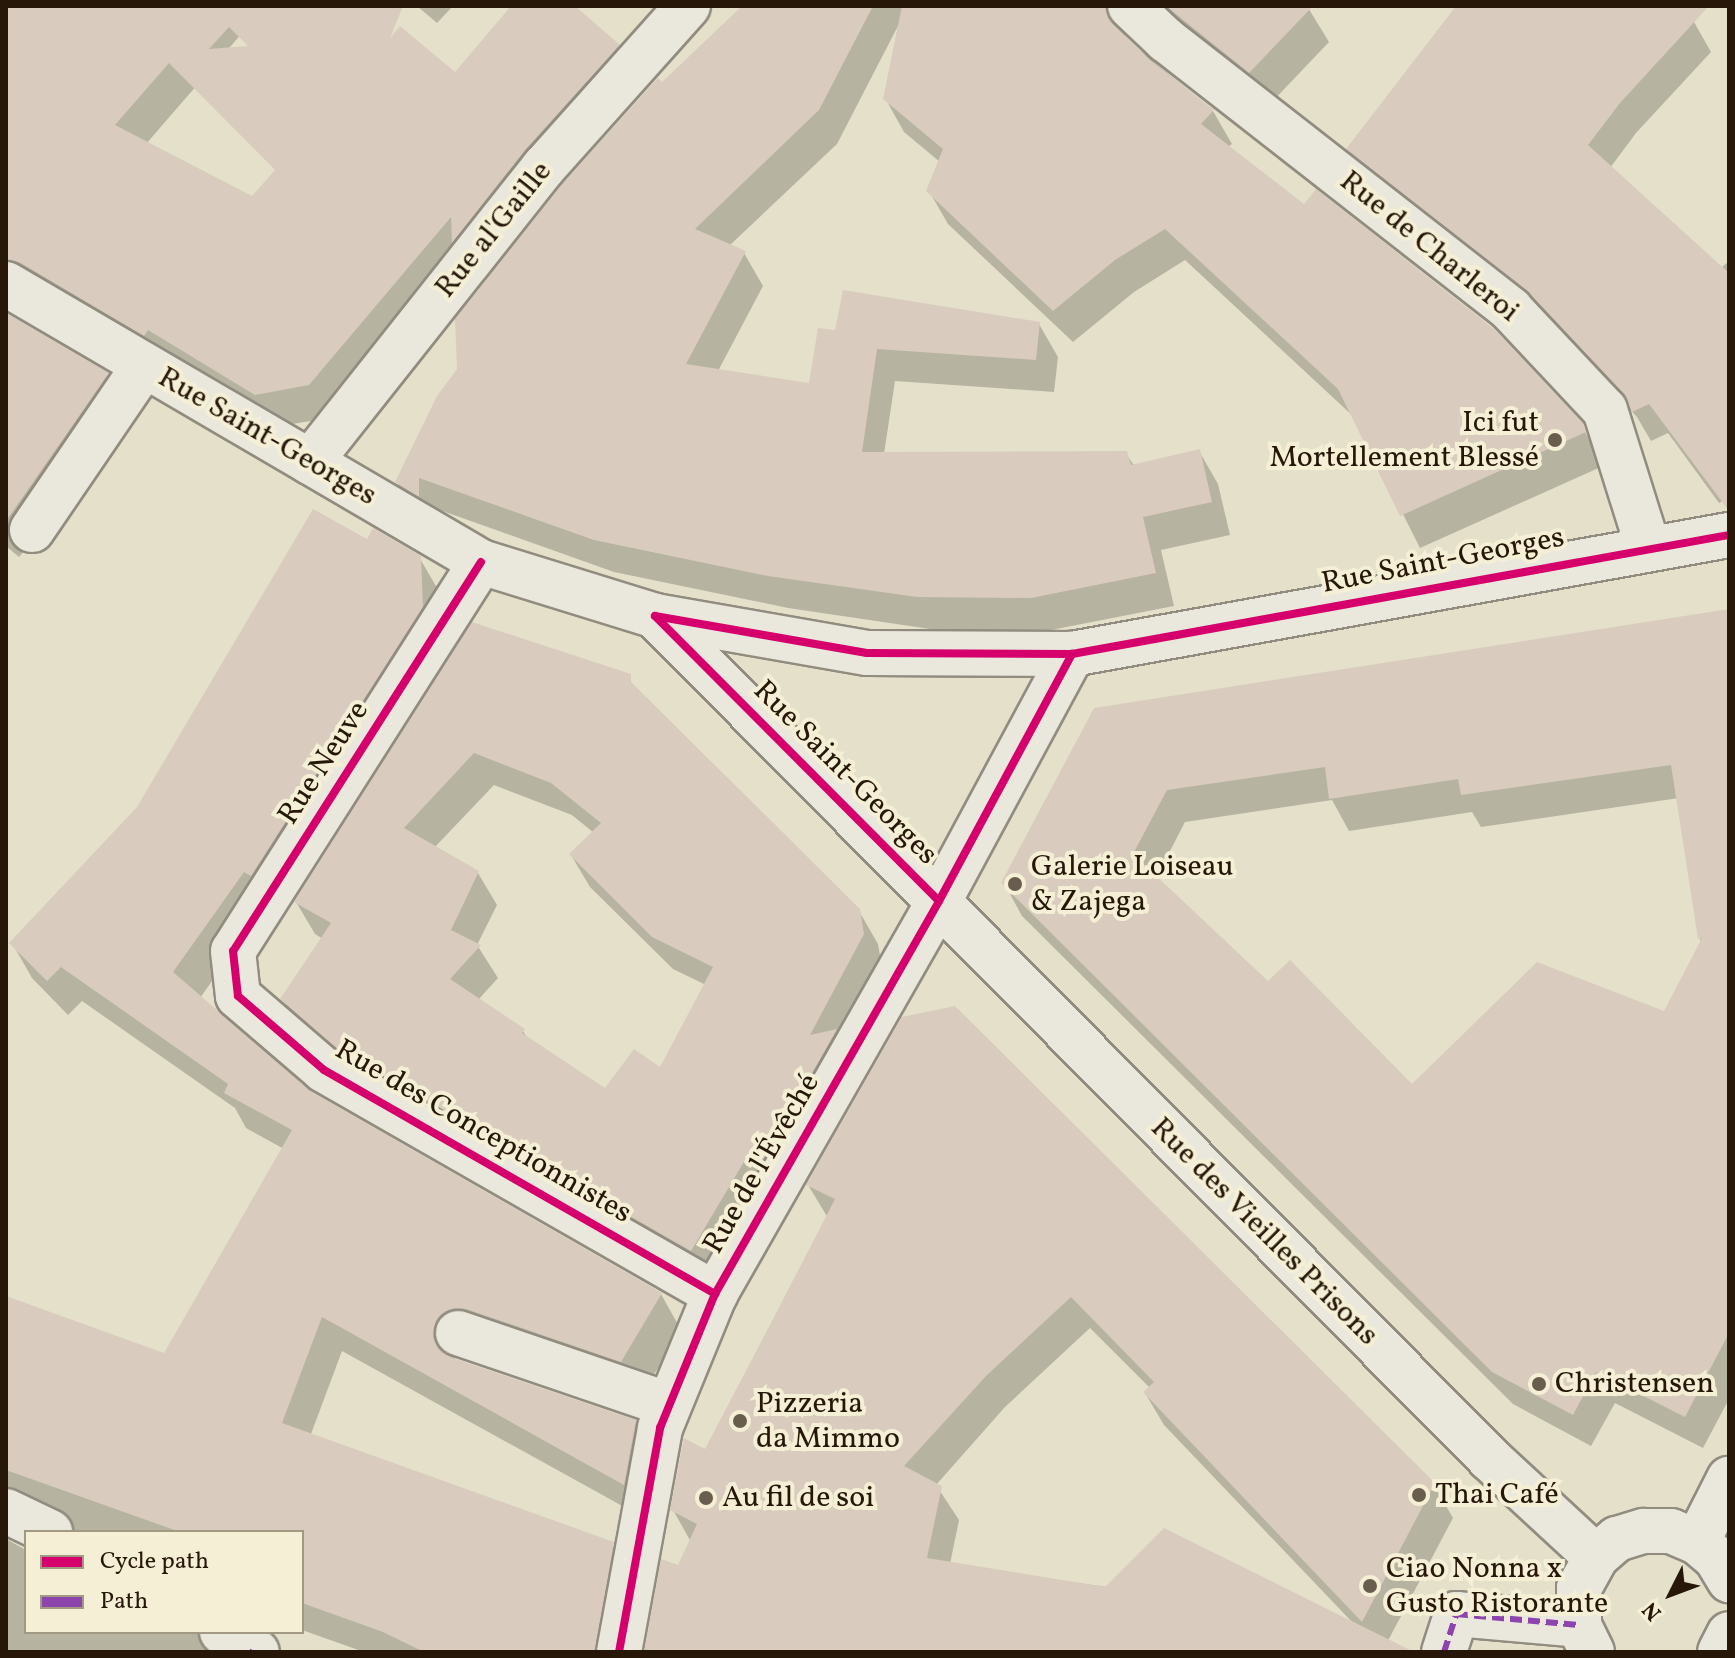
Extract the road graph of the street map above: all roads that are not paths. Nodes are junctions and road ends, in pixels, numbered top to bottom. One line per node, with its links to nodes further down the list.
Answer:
1 (688, 6): 5 (street, Rue al'Gaille)
2 (1130, 6): 8 (street, Rue de Charleroi)
3 (6, 284): 4 (street, Rue Saint-Georges)
4 (144, 366): 5 (street, Rue Saint-Georges); 6 (street, Rue Saint-Georges)
5 (310, 462): 9 (street, Rue Saint-Georges)
6 (32, 530)
7 (1729, 535): 8 (street, Rue Saint-Georges)
8 (1648, 547): 11 (street, Rue Saint-Georges)
9 (481, 562): 10 (street, Rue Saint-Georges); 13 (street, Rue Neuve)
10 (655, 616): 11 (street, Rue Saint-Georges); 12 (street, Rue Saint-Georges)
11 (1072, 654): 12 (street, Rue Saint-Georges)
12 (939, 901): 14 (street, Rue de l'Évêché); 21 (street, Rue des Vieilles Prisons)
13 (238, 996): 14 (street, Rue des Conceptionnistes)
14 (715, 1294): 16 (street, Rue de l'Évêché)
15 (458, 1333): 16 (street)
16 (667, 1404): 25 (street, Rue de l'Évêché)
17 (1729, 1479): 20 (street)
18 (6, 1511): 19 (street)
19 (46, 1530)
20 (1697, 1542): 21 (street); 22 (street)
21 (1596, 1557): 24 (street)
22 (1729, 1580)
23 (1729, 1634): 27 (street)
24 (1586, 1638): 26 (street)
25 (619, 1652)
26 (1444, 1652)
27 (1720, 1652)

